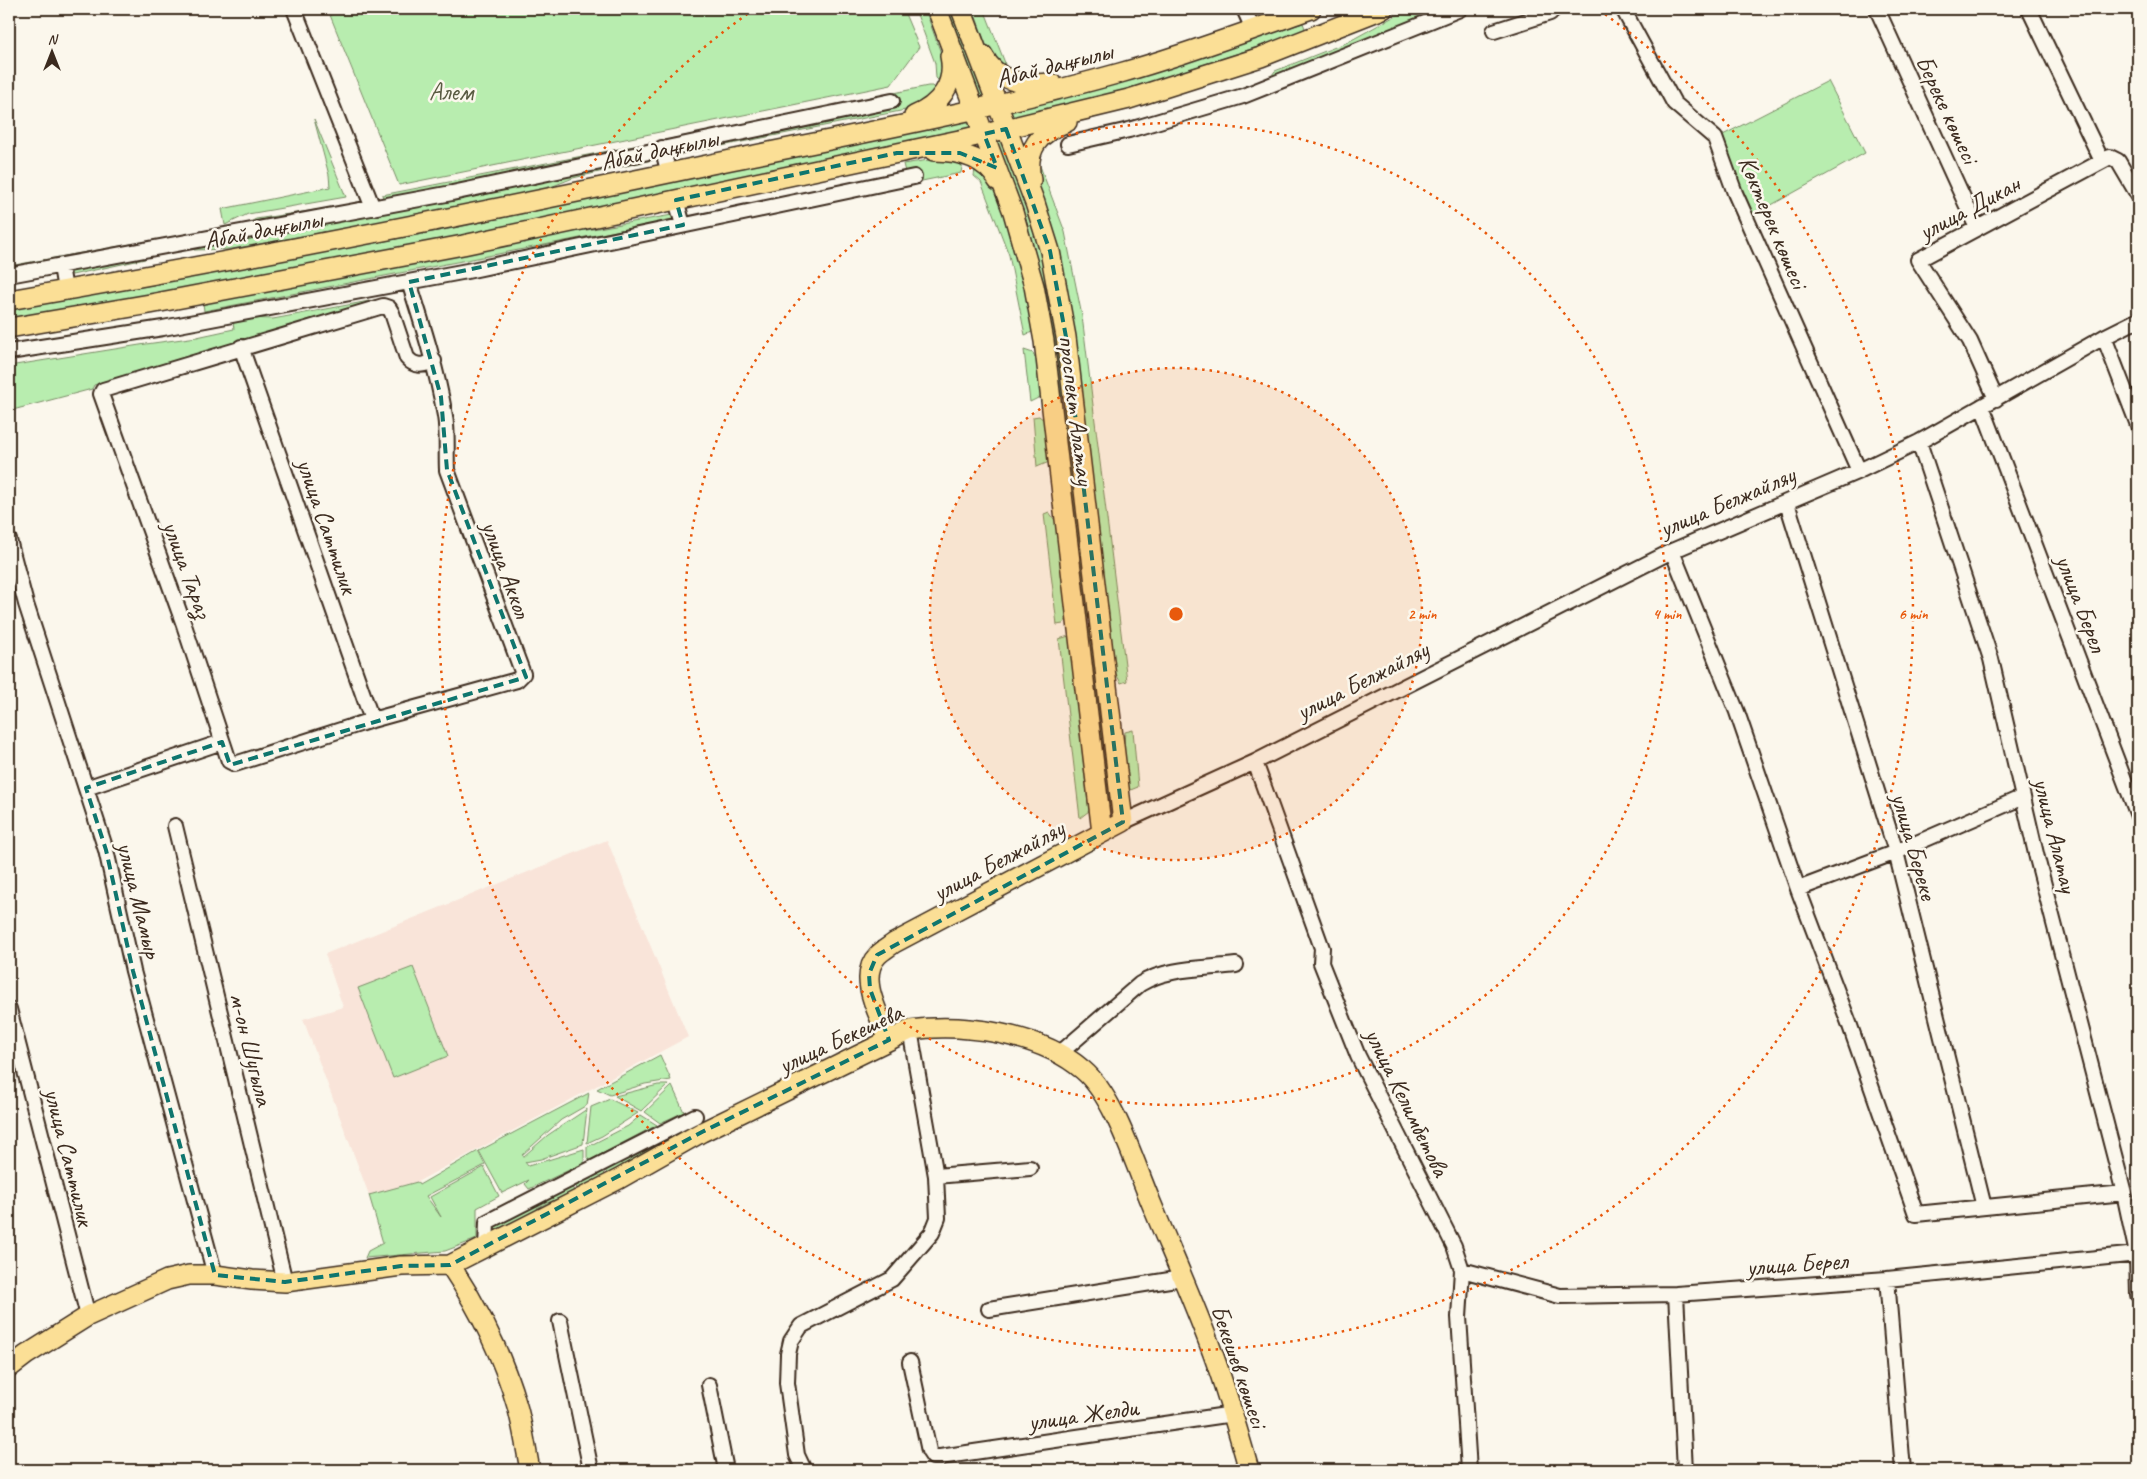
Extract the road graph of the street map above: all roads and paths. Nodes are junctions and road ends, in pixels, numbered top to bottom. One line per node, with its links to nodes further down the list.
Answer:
1 (294, 9): 34 (street)
2 (936, 9): 14 (main road, проспект Алатау)
3 (1244, 9): 13 (street)
4 (1311, 9): 13 (main road, Абай даңғылы)
5 (1317, 9): 16 (main road)
6 (1383, 9): 16 (main road)
7 (1460, 9): 25 (street)
8 (1554, 9): 15 (street)
9 (1623, 9): 57 (street, Көктерек көшесі)
10 (1877, 9): 37 (street, Береке көшесі)
11 (2029, 9): 28 (street)
12 (965, 17): 17 (main road); 20 (main road, проспект Алатау)
13 (1253, 29): 17 (main road, Абай даңғылы)
14 (945, 30): 21 (main road, проспект Алатау); 22 (main road)
15 (1494, 31)
16 (1326, 32): 18 (main road)
17 (1122, 73): 20 (main road, Абай даңғылы)
18 (1129, 99): 23 (main road); 33 (main road)
19 (892, 101): 26 (street)
20 (997, 104): 21 (main road, Абай даңғылы); 23 (main road, проспект Алатау)
21 (975, 108): 22 (main road, Абай даңғылы); 24 (main road, проспект Алатау)
22 (891, 126): 29 (main road, Абай даңғылы)
23 (1006, 129): 24 (main road); 33 (main road, проспект Алатау)
24 (984, 134): 27 (main road); 35 (main road, проспект Алатау)
25 (1068, 144)
26 (662, 148): 29 (street); 34 (street)
27 (897, 153): 32 (main road); 35 (main road)
28 (2102, 161): 31 (street); 37 (street, улица Дикан)
29 (669, 173): 41 (main road, Абай даңғылы)
30 (914, 177): 36 (street)
31 (2138, 195)
32 (676, 200): 36 (street); 43 (main road)
33 (1035, 204): 52 (main road, проспект Алатау)
34 (373, 208): 38 (street)
35 (1013, 212): 54 (main road, проспект Алатау)
36 (683, 226): 40 (street)
37 (1978, 228): 51 (street, улица Дикан)
38 (61, 266): 39 (street); 41 (street)
39 (9, 275)
40 (409, 282): 47 (street); 50 (street, улица Аккол)
41 (65, 290): 42 (main road, Абай даңғылы)
42 (9, 300)
43 (70, 318): 45 (main road); 47 (street)
44 (2138, 320): 46 (street, улица Белжайляу)
45 (9, 328)
46 (2104, 337): 51 (street, улица Белжайляу); 55 (street)
47 (74, 342): 49 (street)
48 (242, 347): 50 (street); 63 (street, улица Саттилик); 64 (street, улица Тараз)
49 (9, 352)
50 (434, 361): 63 (street, улица Аккол)
51 (1996, 399): 53 (street, улица Белжайляу)
52 (1074, 401): 54 (main road); 61 (main road, проспект Алатау)
53 (1982, 406): 56 (street, улица Белжайляу); 68 (street, улица Берел)
54 (1052, 407): 62 (main road, проспект Алатау)
55 (2138, 425)
56 (1919, 442): 57 (street, улица Белжайляу); 67 (street, улица Алатау)
57 (1859, 471): 58 (street, улица Белжайляу)
58 (1787, 503): 60 (street, улица Белжайляу); 72 (street, улица Береке)
59 (9, 540): 66 (street, улица Мамыр)
60 (1672, 551): 65 (street, улица Белжайляу); 73 (street)
61 (1100, 619): 62 (main road); 69 (main road, проспект Алатау)
62 (1079, 625): 71 (main road, проспект Алатау)
63 (372, 720): 64 (street, улица Тараз)
64 (222, 742): 66 (street)
65 (1255, 762): 69 (street, улица Белжайляу); 87 (street, улица Келимбетова)
66 (86, 788): 88 (street, улица Мамыр)
67 (2023, 796): 72 (street); 82 (street, улица Алатау)
68 (2138, 816)
69 (1123, 822): 71 (main road, улица Белжайляу)
70 (175, 826): 91 (street, м-он Шугыла)
71 (1102, 833): 77 (main road, улица Белжайляу)
72 (1896, 852): 73 (street); 83 (street, улица Береке)
73 (1798, 889): 83 (street)
74 (1236, 965): 78 (street)
75 (9, 1009): 95 (street, улица Саттилик)
76 (910, 1030): 77 (main road, улица Бекешева); 78 (main road, улица Бекешева); 81 (street)
77 (888, 1040): 84 (main road, улица Бекешева)
78 (1059, 1054): 89 (main road, улица Бекешева)
79 (695, 1116): 84 (street)
80 (1030, 1168): 81 (street)
81 (936, 1176): 104 (street)
82 (2124, 1193): 83 (street); 85 (street, улица Алатау)
83 (1984, 1207)
84 (486, 1248): 86 (main road, улица Бекешева)
85 (2136, 1250): 90 (street, улица Берел); 93 (street, улица Алатау)
86 (450, 1265): 91 (main road); 101 (main road)
87 (1462, 1270): 92 (street, улица Берел); 106 (street, улица Келимбетова)
88 (215, 1275): 91 (main road); 95 (main road)
89 (1182, 1278): 94 (street); 100 (main road, Бекешев көшесі)
90 (1888, 1279): 92 (street, улица Берел); 108 (street)
91 (285, 1282)
92 (1676, 1294): 107 (street)
93 (2138, 1295)
94 (989, 1309)
95 (88, 1316): 98 (main road)
96 (560, 1321): 102 (street)
97 (910, 1362): 100 (street, улица Желди)
98 (9, 1368)
99 (709, 1385): 103 (street)
100 (1233, 1414): 105 (main road, Бекешев көшесі)
101 (530, 1470)
102 (590, 1470)
103 (726, 1470)
104 (804, 1470)
105 (1248, 1470)
106 (1469, 1470)
107 (1685, 1470)
108 (1903, 1470)

